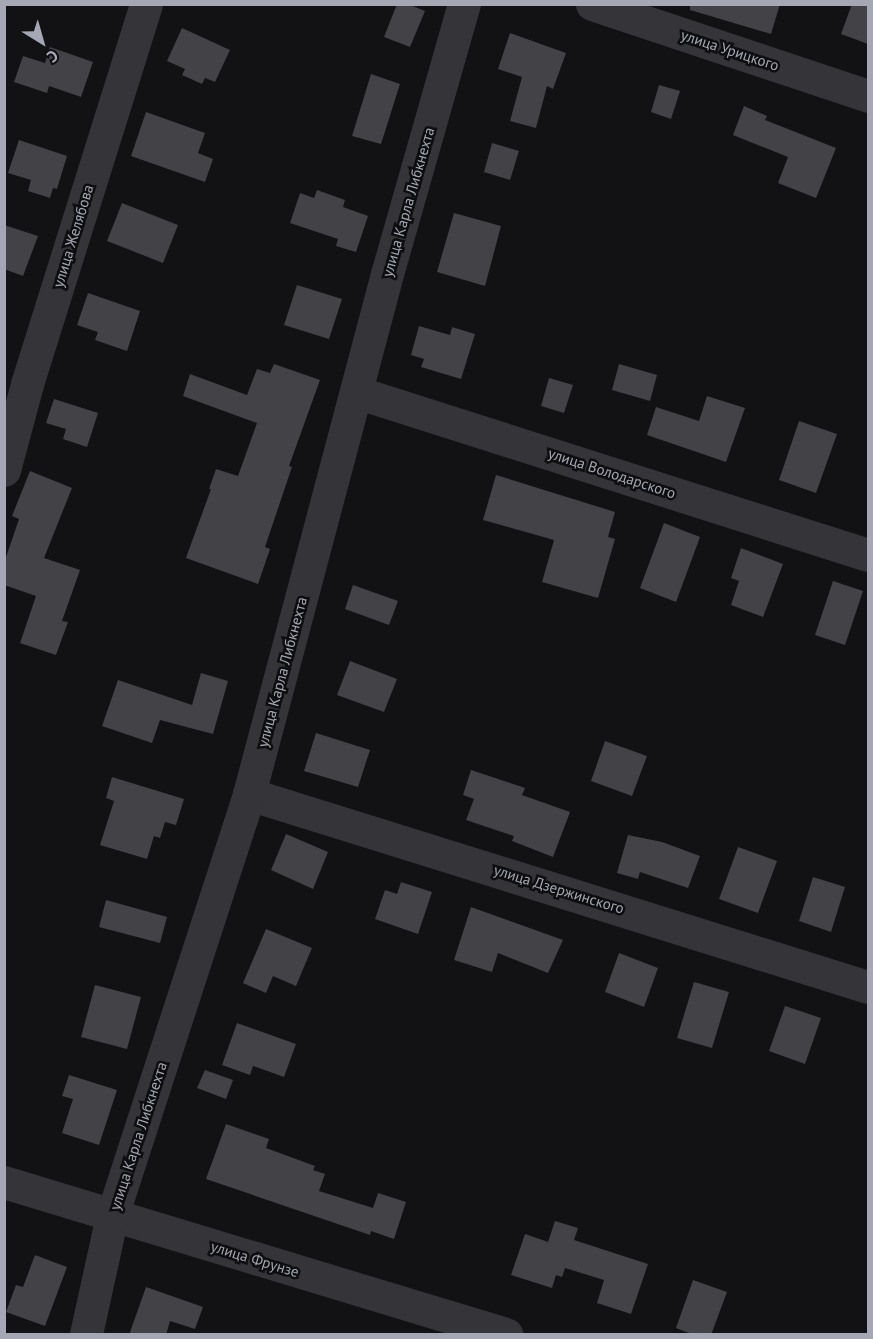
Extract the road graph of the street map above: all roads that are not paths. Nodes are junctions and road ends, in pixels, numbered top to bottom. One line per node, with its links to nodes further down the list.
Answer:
1 (146, 4): 6 (street, улица Желябова)
2 (464, 4): 5 (street, улица Карла Либкнехта)
3 (592, 4): 4 (street, улица Урицкого)
4 (868, 96)
5 (356, 392): 7 (street, улица Володарского); 8 (street, улица Карла Либкнехта)
6 (4, 470)
7 (868, 555)
8 (249, 794): 9 (street, улица Дзержинского); 11 (street, улица Карла Либкнехта)
9 (868, 987)
10 (4, 1182): 11 (street, улица Фрунзе)
11 (112, 1216): 12 (street, улица Карла Либкнехта); 13 (street, улица Фрунзе)
12 (86, 1335)
13 (506, 1335)

